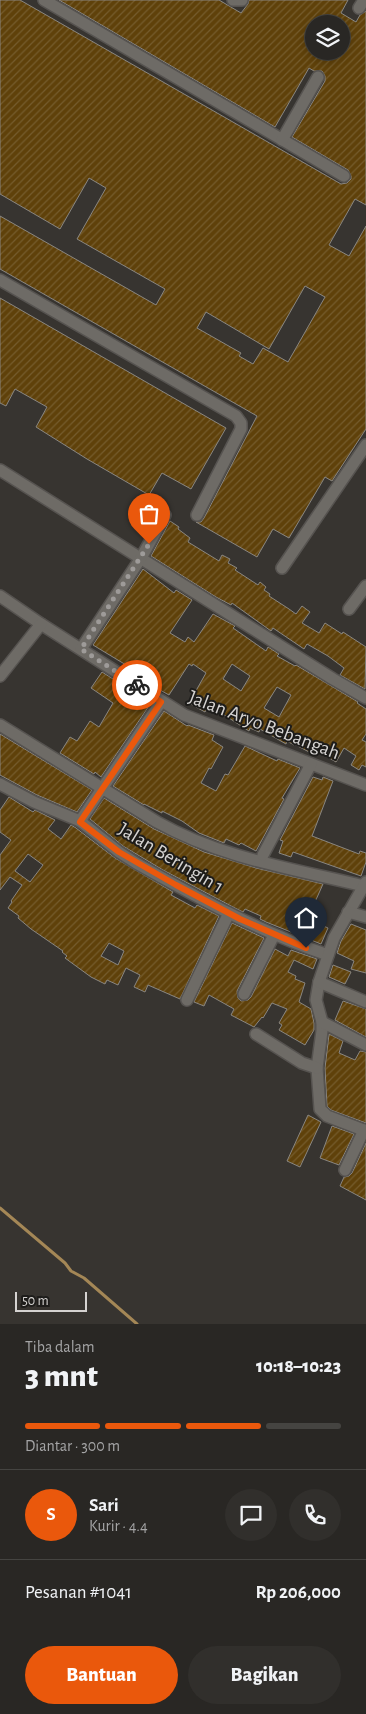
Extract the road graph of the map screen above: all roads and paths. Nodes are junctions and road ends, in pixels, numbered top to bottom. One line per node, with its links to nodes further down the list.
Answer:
1 (44, 0): 5 (street)
2 (233, 0): 3 (street)
3 (242, 0)
4 (318, 77): 5 (street)
5 (282, 140): 6 (street)
6 (344, 176)
7 (0, 280): 10 (street)
8 (366, 445): 13 (street)
9 (0, 470): 12 (street)
10 (197, 515)
11 (165, 516): 12 (street)
12 (141, 558): 18 (street); 20 (street)
13 (282, 568)
14 (366, 586): 16 (street)
15 (0, 596): 17 (street, Jalan Aryo Bebangah)
16 (350, 609)
17 (41, 624): 18 (street, Jalan Aryo Bebangah); 19 (street)
18 (81, 649): 21 (street, Jalan Aryo Bebangah)
19 (0, 676)
20 (366, 698)
21 (161, 702): 23 (street, Jalan Aryo Bebangah); 26 (street)
22 (0, 725): 26 (street)
23 (311, 764): 25 (street, Jalan Aryo Bebangah); 28 (street)
24 (0, 784): 27 (street, Jalan Beringin 1)
25 (366, 785)
26 (102, 788): 27 (street); 29 (street)
27 (80, 822): 31 (street, Jalan Beringin 1)
28 (263, 855)
29 (365, 884): 30 (street)
30 (348, 912): 32 (street); 34 (street)
31 (229, 913): 33 (street, Jalan Beringin 1); 37 (street)
32 (366, 917)
33 (274, 935): 34 (street, Jalan Beringin 1); 36 (street)
34 (328, 955): 35 (street)
35 (319, 982): 38 (street); 39 (street)
36 (244, 994)
37 (187, 1000)
38 (366, 1002)
39 (322, 1022): 41 (street); 42 (street)
40 (256, 1034): 42 (street)
41 (366, 1045)
42 (316, 1068): 43 (street)
43 (365, 1131): 44 (street)
44 (345, 1170)

